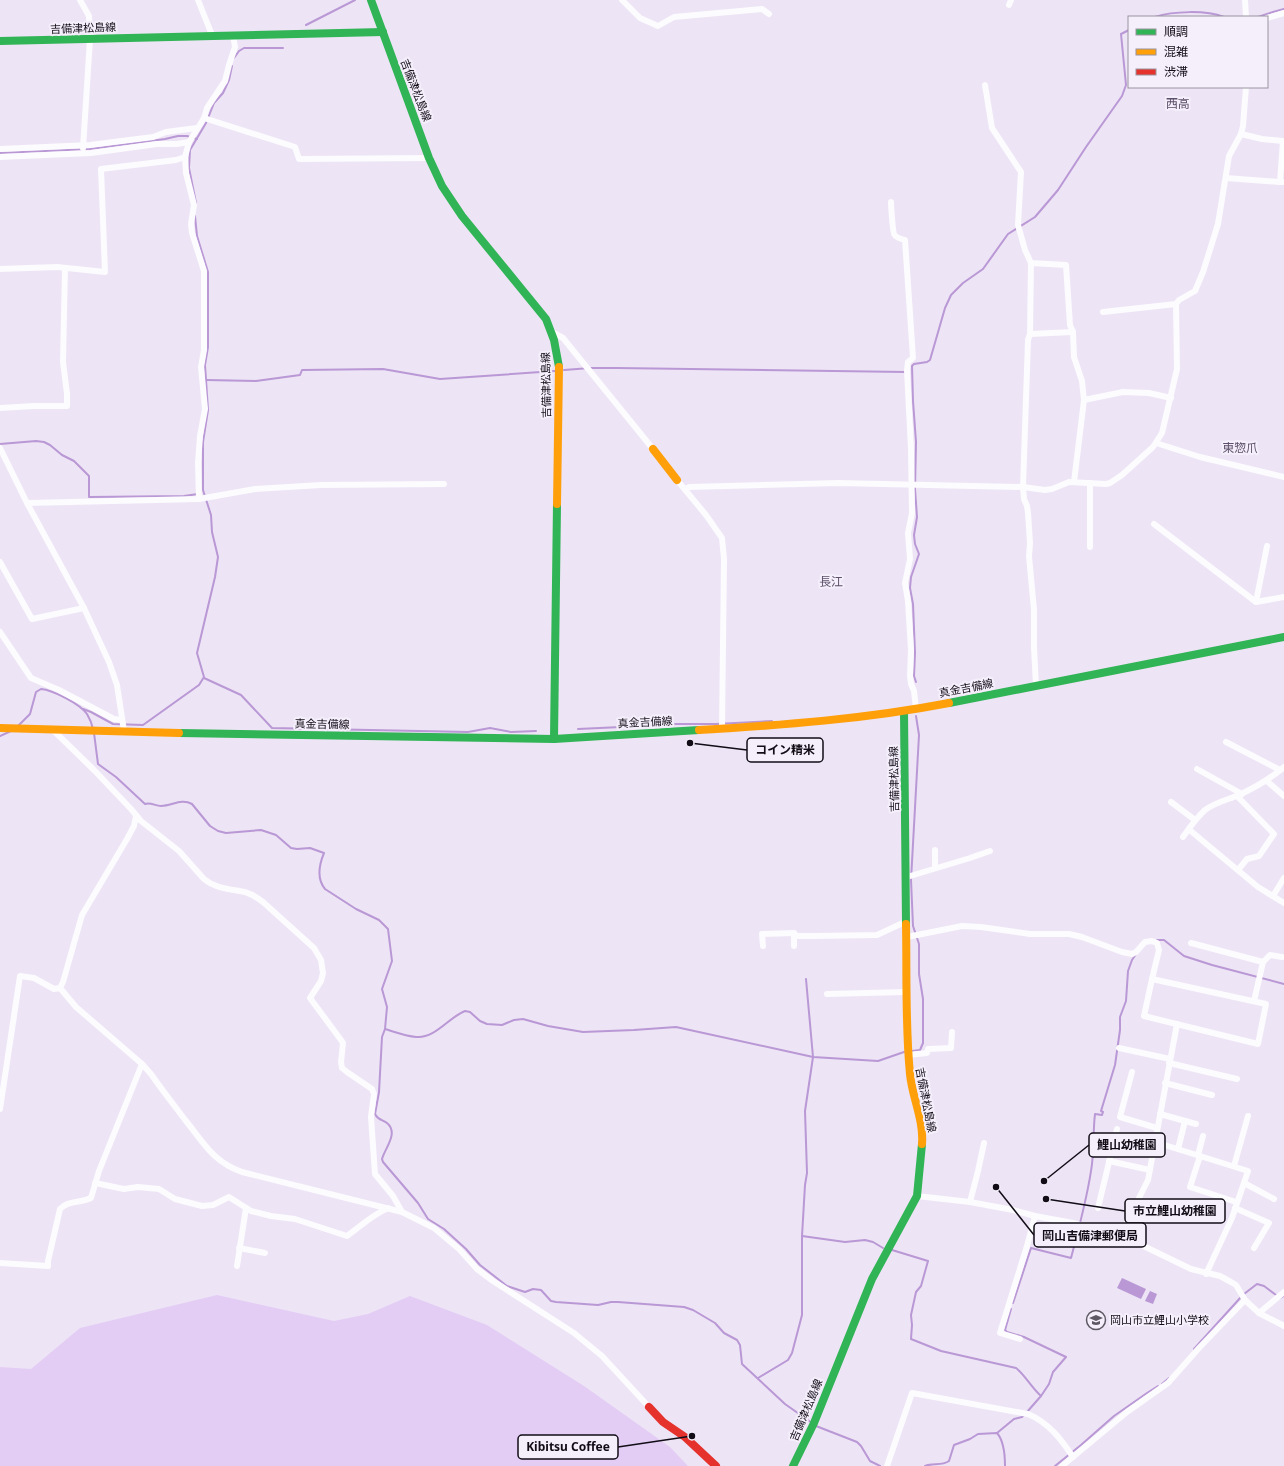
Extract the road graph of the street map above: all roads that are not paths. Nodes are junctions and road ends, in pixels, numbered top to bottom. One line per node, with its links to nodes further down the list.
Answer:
1 (80, 0): 13 (street)
2 (198, 0): 11 (street)
3 (372, 0): 10 (main road, 吉備津松島線)
4 (622, 0): 7 (street)
5 (1245, 0): 8 (street)
6 (1284, 13): 9 (street)
7 (769, 14)
8 (1246, 16)
9 (1268, 18)
10 (383, 32): 12 (main road, 吉備津松島線); 26 (main road, 吉備津松島線)
11 (212, 35): 12 (main road, 吉備津松島線); 13 (main road, 吉備津松島線)
12 (233, 35): 17 (street)
13 (90, 39): 14 (main road, 吉備津松島線); 21 (street)
14 (0, 41)
15 (985, 84): 30 (street)
16 (1246, 88): 19 (street)
17 (206, 119): 18 (street); 26 (street)
18 (197, 128): 20 (street); 21 (street)
19 (1241, 134): 27 (street); 28 (street)
20 (190, 141): 23 (street); 25 (street)
21 (84, 146): 22 (street); 23 (street)
22 (0, 149)
23 (83, 154): 24 (street)
24 (0, 157)
25 (186, 157): 31 (street); 52 (street)
26 (430, 158): 35 (main road, 吉備津松島線)
27 (1226, 178): 28 (street); 33 (street)
28 (1282, 182)
29 (891, 202): 49 (street)
30 (1031, 263): 36 (street); 37 (street)
31 (65, 268): 32 (street); 40 (street)
32 (0, 269)
33 (1176, 304): 34 (street); 38 (street)
34 (1104, 312)
35 (552, 332): 43 (street); 70 (main road, 吉備津松島線)
36 (1073, 332): 37 (street); 39 (street)
37 (1030, 334): 50 (street)
38 (1171, 398): 39 (street); 41 (street)
39 (1084, 400): 46 (street)
40 (0, 408)
41 (1156, 443): 44 (street); 47 (street)
42 (0, 448): 53 (street)
43 (653, 449): 45 (main road)
44 (1284, 477)
45 (677, 480): 51 (street)
46 (1074, 482): 47 (street); 50 (street)
47 (1090, 483): 56 (street)
48 (444, 484): 52 (street)
49 (911, 484): 50 (street); 51 (street); 64 (street)
50 (1023, 487): 63 (street)
51 (686, 489): 69 (street)
52 (201, 497): 53 (street)
53 (27, 503): 60 (street)
54 (1154, 524): 59 (street)
55 (1267, 546): 59 (street)
56 (1090, 547)
57 (0, 562): 60 (street)
58 (1284, 597): 59 (street)
59 (1256, 602)
60 (84, 608): 66 (street)
61 (0, 632): 66 (street)
62 (1284, 637): 63 (main road, 真金吉備線)
63 (1036, 686): 64 (main road, 真金吉備線)
64 (916, 709): 65 (main road, 真金吉備線)
65 (904, 711): 69 (main road, 真金吉備線); 86 (main road, 吉備津松島線)
66 (123, 725): 68 (main road, 真金吉備線); 70 (main road, 真金吉備線)
67 (3, 728): 68 (main road, 真金吉備線)
68 (52, 729): 78 (street)
69 (722, 729): 70 (main road, 真金吉備線)
70 (554, 739)
71 (1226, 742): 73 (street)
72 (1197, 769): 75 (street)
73 (1282, 769): 74 (street)
74 (1267, 781): 75 (street); 76 (street)
75 (1239, 795): 79 (street); 85 (street)
76 (1284, 796)
77 (1171, 802): 79 (street)
78 (136, 816): 99 (street); 137 (street)
79 (1195, 820): 81 (street)
80 (1192, 832): 85 (street)
81 (1183, 837)
82 (935, 850): 84 (street)
83 (990, 850): 84 (street)
84 (935, 868): 86 (street)
85 (1238, 870): 88 (street)
86 (907, 877): 90 (main road, 吉備津松島線)
87 (1284, 878): 88 (street)
88 (1273, 896): 89 (street)
89 (1284, 903)
90 (907, 921): 91 (street); 92 (main road, 吉備津松島線)
91 (794, 933): 94 (street); 95 (street)
92 (907, 937): 98 (street); 100 (main road, 吉備津松島線)
93 (1190, 943): 97 (street)
94 (763, 946)
95 (794, 946)
96 (1282, 957): 97 (street)
97 (1263, 962): 102 (street)
98 (1152, 978): 102 (street); 103 (street)
99 (60, 988): 108 (street); 113 (street)
100 (906, 992): 101 (street); 106 (main road, 吉備津松島線)
101 (827, 994)
102 (1254, 1001): 103 (street)
103 (1177, 1024): 107 (street)
104 (952, 1032): 106 (street)
105 (1119, 1048): 107 (street)
106 (908, 1055): 130 (main road, 吉備津松島線)
107 (1170, 1061): 110 (street); 111 (street)
108 (142, 1064): 128 (street); 135 (street)
109 (1132, 1072): 118 (street)
110 (1237, 1079)
111 (1166, 1083): 112 (street); 114 (street)
112 (1212, 1095)
113 (0, 1109)
114 (1160, 1114): 116 (street); 118 (street)
115 (1248, 1116): 126 (street)
116 (1185, 1121): 117 (street); 123 (street)
117 (1196, 1124)
118 (1157, 1128): 121 (street)
119 (1117, 1129): 125 (street)
120 (1203, 1136): 124 (street)
121 (1155, 1142): 123 (street); 127 (street)
122 (984, 1143): 132 (street)
123 (1178, 1149): 124 (street)
124 (1199, 1156): 126 (street); 133 (street)
125 (1109, 1161): 127 (street); 136 (street)
126 (1234, 1166): 129 (street)
127 (1150, 1170): 139 (street)
128 (95, 1183): 134 (street); 143 (street)
129 (1244, 1183): 131 (street); 133 (street)
130 (917, 1196): 132 (street); 154 (main road, 吉備津松島線)
131 (1274, 1199)
132 (970, 1202): 138 (street)
133 (1235, 1205): 141 (street); 145 (street)
134 (246, 1208): 135 (street); 140 (street)
135 (388, 1208): 137 (street)
136 (1098, 1208)
137 (402, 1212): 151 (street)
138 (1035, 1216): 139 (street); 150 (street)
139 (1120, 1236): 145 (street)
140 (240, 1248): 142 (street); 144 (street)
141 (1254, 1248)
142 (265, 1253)
143 (0, 1263)
144 (237, 1266)
145 (1206, 1274): 147 (street)
146 (1284, 1292): 148 (street)
147 (1245, 1300): 148 (street); 152 (street)
148 (1259, 1313): 149 (street)
149 (1284, 1326)
150 (1020, 1339)
151 (649, 1407): 153 (main road)
152 (1073, 1457): 155 (street); 156 (street)
153 (716, 1466)
154 (793, 1466)
155 (888, 1466)
156 (1062, 1466)

